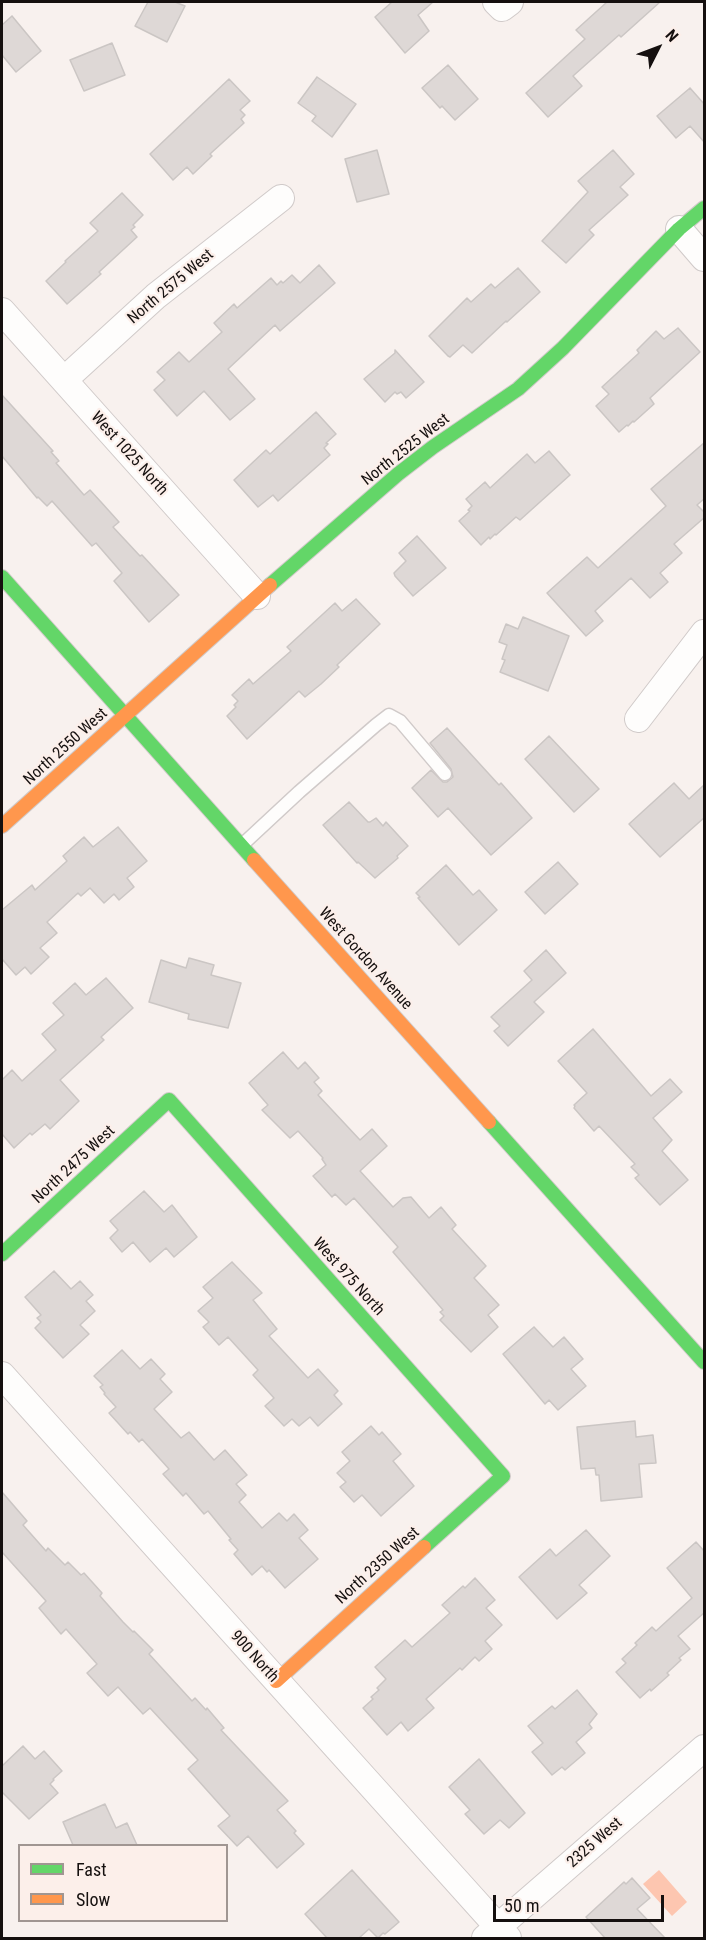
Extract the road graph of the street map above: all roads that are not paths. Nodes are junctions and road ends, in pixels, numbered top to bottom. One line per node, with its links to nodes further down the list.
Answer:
1 (281, 198): 6 (street, North 2575 West)
2 (705, 208): 3 (street, North 2525 West)
3 (679, 229): 4 (street); 8 (street, North 2525 West)
4 (705, 258)
5 (2, 311): 6 (street, West 1025 North)
6 (64, 380): 8 (street, West 1025 North)
7 (2, 577): 10 (street, West Gordon Avenue)
8 (257, 596): 10 (street, North 2525 West)
9 (705, 633): 11 (street)
10 (125, 716): 13 (street, North 2550 West); 14 (street, West Gordon Avenue)
11 (638, 719)
12 (445, 774): 14 (lane)
13 (2, 826)
14 (241, 846): 17 (street, West Gordon Avenue)
15 (169, 1100): 16 (street, North 2475 West); 19 (street, West 975 North)
16 (2, 1254)
17 (705, 1362)
18 (2, 1375): 20 (street, 900 North)
19 (503, 1476): 20 (street, North 2350 West)
20 (276, 1682): 22 (street, 900 North)
21 (705, 1748): 22 (street, 2325 West)
22 (497, 1935)

